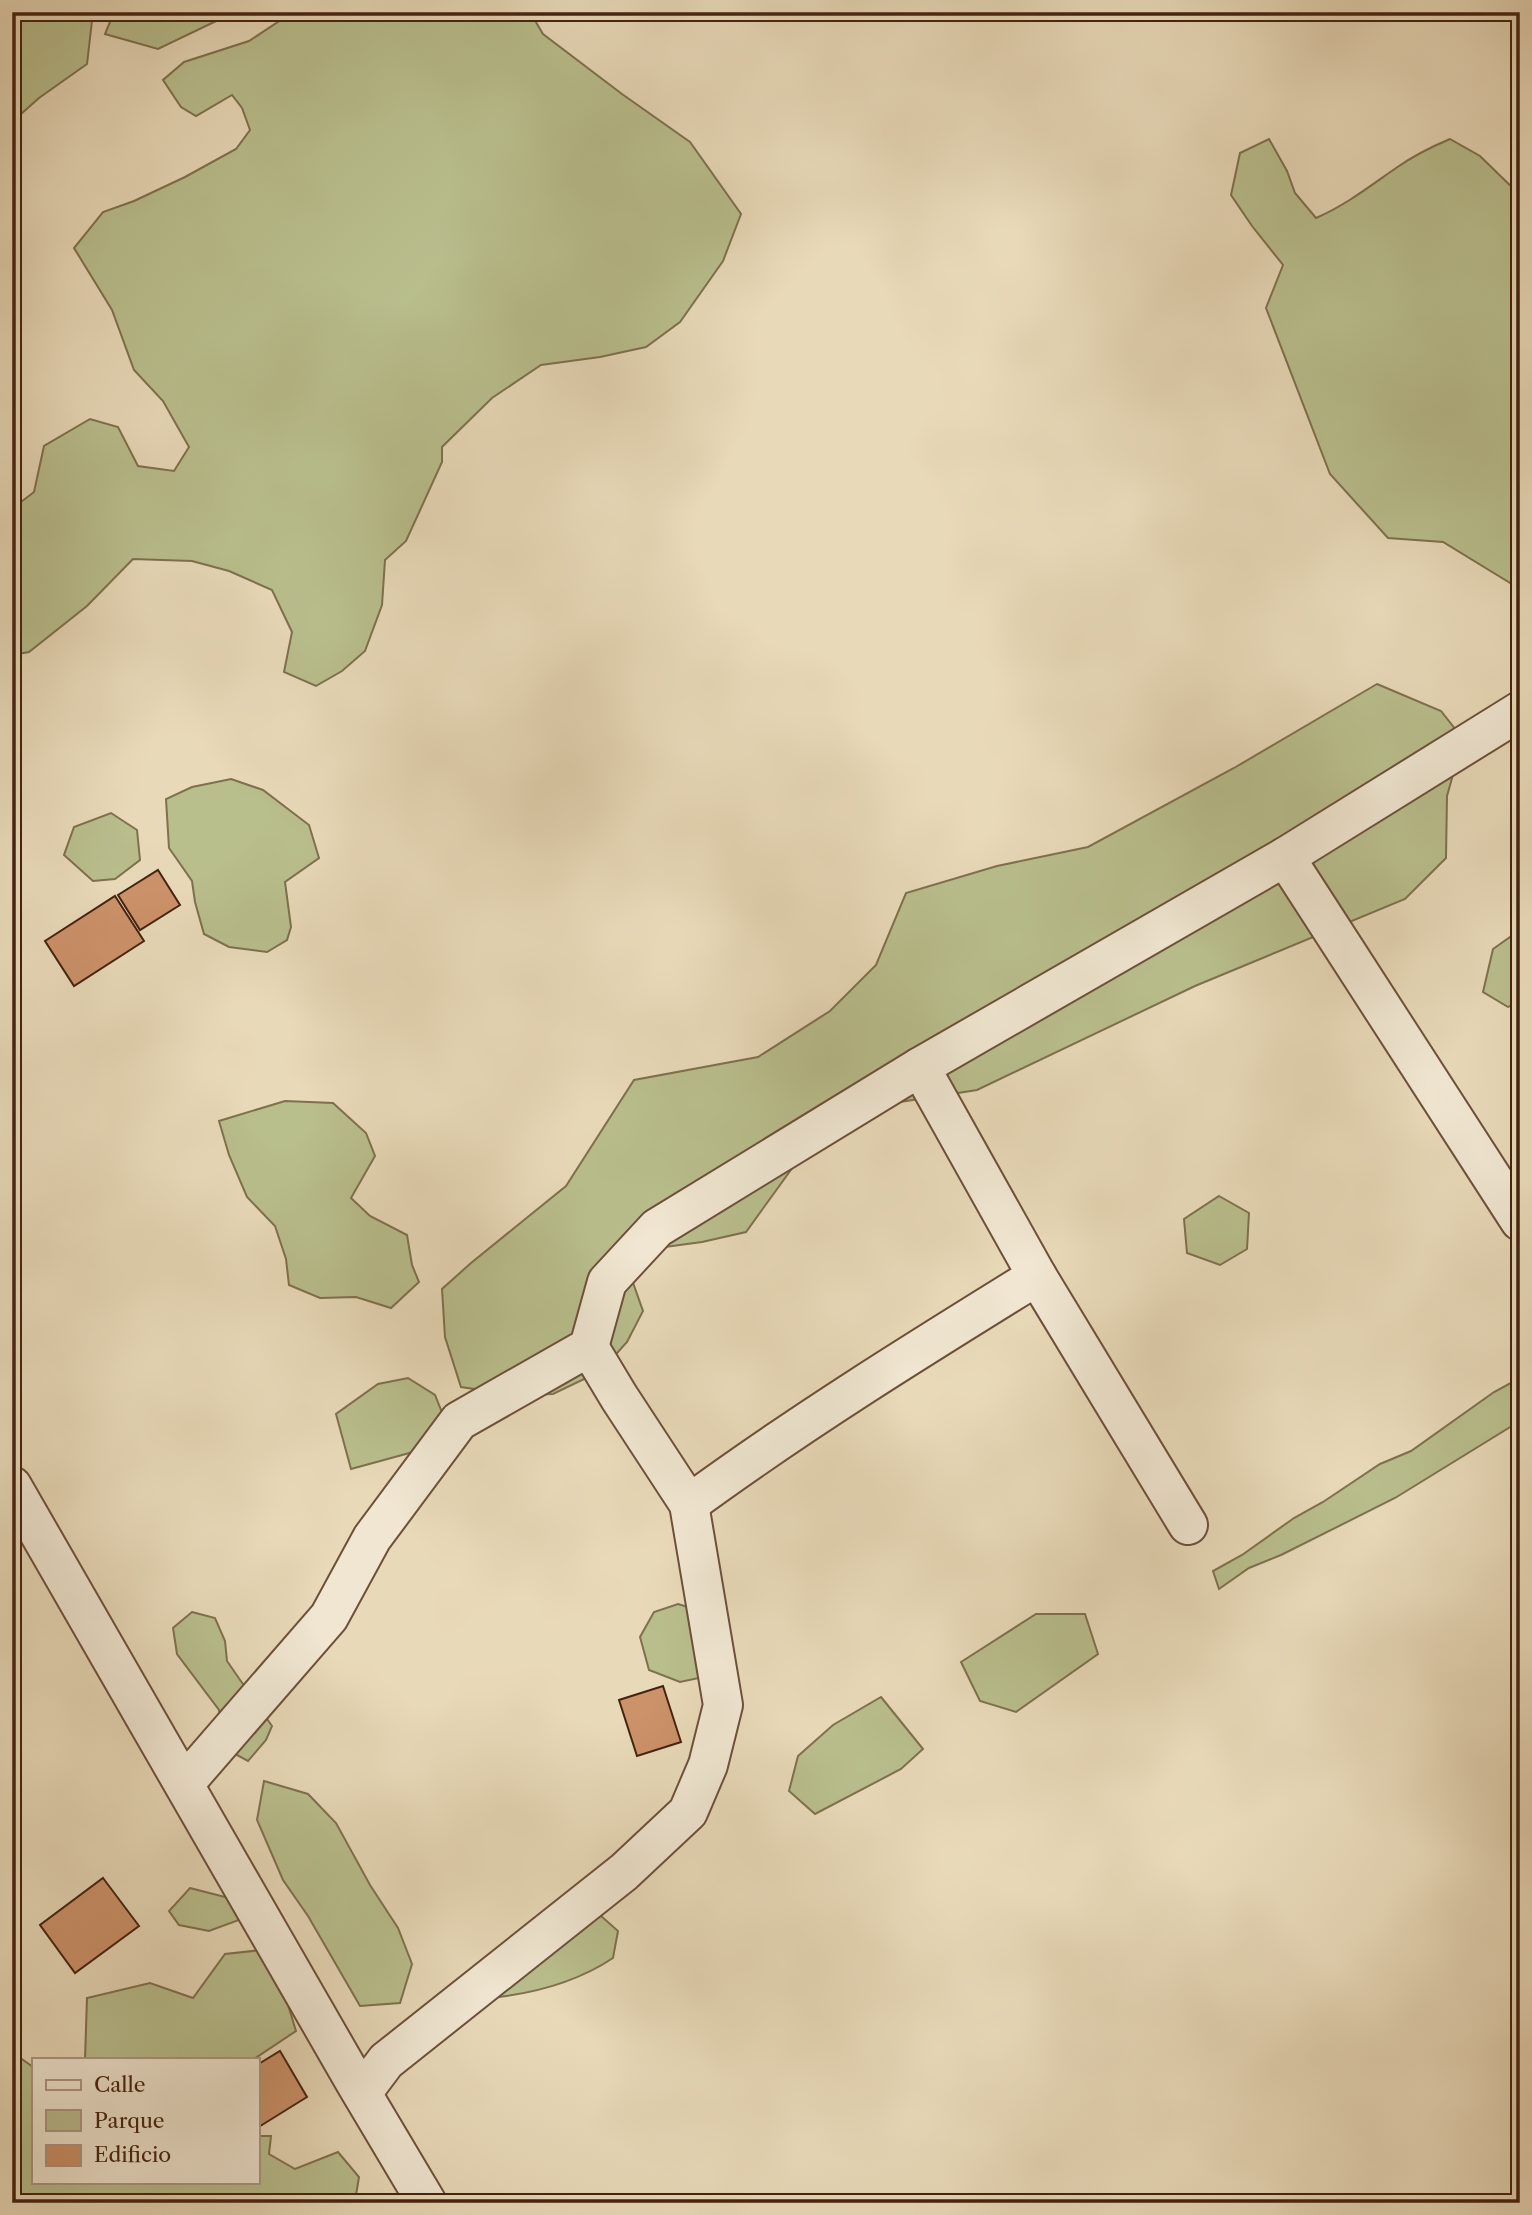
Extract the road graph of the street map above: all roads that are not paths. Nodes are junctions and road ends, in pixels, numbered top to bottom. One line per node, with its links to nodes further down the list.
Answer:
1 (1520, 711): 2 (street)
2 (1285, 857): 3 (street); 4 (street)
3 (920, 1067): 5 (street); 6 (street)
4 (1520, 1221)
5 (1037, 1276): 8 (street); 9 (street)
6 (589, 1347): 8 (street); 10 (street)
7 (12, 1486): 10 (street)
8 (689, 1504): 11 (street)
9 (1188, 1525)
10 (184, 1783): 11 (street)
11 (362, 2093): 12 (street)
12 (427, 2203)

